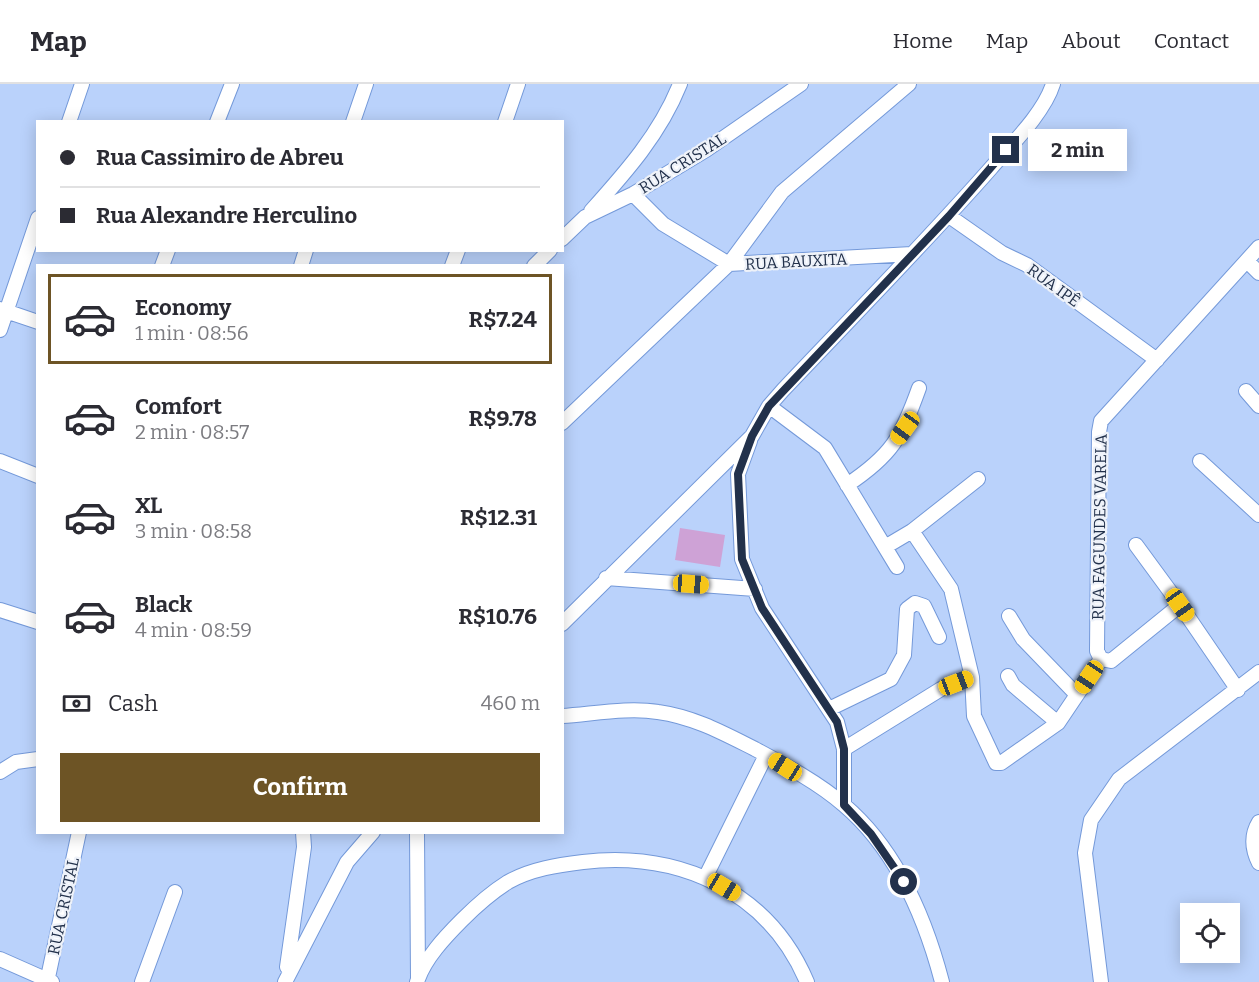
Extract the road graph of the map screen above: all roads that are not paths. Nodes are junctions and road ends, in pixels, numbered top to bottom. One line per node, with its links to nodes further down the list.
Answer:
1 (82, 84): 9 (street)
2 (232, 84): 10 (street)
3 (366, 84): 11 (street)
4 (518, 84): 12 (street)
5 (680, 84): 15 (street)
6 (801, 84): 13 (street, RUA CRISTAL)
7 (909, 84): 23 (street)
8 (1053, 84): 14 (street)
9 (70, 120)
10 (218, 120)
11 (353, 120)
12 (506, 120)
13 (633, 194): 15 (street, RUA CRISTAL); 23 (street, RUA BAUXITA)
14 (949, 216): 20 (street); 28 (street, RUA IPÊ)
15 (585, 217): 17 (street, RUA CRISTAL)
16 (36, 223): 25 (street)
17 (564, 237)
18 (1259, 247): 21 (street, RUA FAGUNDES VARELA)
19 (548, 252): 22 (street)
20 (912, 254): 23 (street, RUA BAUXITA); 31 (street)
21 (1247, 261): 24 (street); 28 (street, RUA FAGUNDES VARELA)
22 (536, 264)
23 (729, 264): 33 (street)
24 (1259, 273)
25 (4, 310): 26 (street); 27 (street)
26 (36, 321)
27 (0, 330)
28 (1157, 360): 53 (street, RUA FAGUNDES VARELA)
29 (919, 388): 39 (street)
30 (1246, 391): 32 (street)
31 (769, 406): 34 (street); 39 (street)
32 (1259, 406)
33 (564, 421)
34 (752, 436): 45 (street); 46 (street)
35 (0, 461): 37 (street)
36 (1200, 461): 40 (street)
37 (36, 475)
38 (978, 479): 41 (street)
39 (847, 485): 43 (street)
40 (1259, 514)
41 (912, 531): 43 (street); 56 (street)
42 (1136, 545): 47 (street)
43 (885, 547): 44 (street)
44 (897, 567)
45 (606, 578): 46 (street); 51 (street)
46 (754, 589): 59 (street)
47 (1180, 605): 53 (street); 57 (street)
48 (0, 610): 50 (street)
49 (1009, 616): 58 (street)
50 (36, 621)
51 (564, 622)
52 (939, 637): 59 (street)
53 (1101, 659): 58 (street)
54 (1259, 672): 57 (street)
55 (1008, 676): 61 (street)
56 (972, 677): 61 (street); 62 (street)
57 (1238, 690): 82 (street)
58 (1077, 695): 61 (street)
59 (829, 709): 62 (street)
60 (564, 716): 63 (street)
61 (1058, 723)
62 (844, 749): 66 (street)
63 (766, 755): 66 (street); 73 (street)
64 (36, 759): 65 (street)
65 (0, 772)
66 (844, 805): 81 (street)
67 (1259, 822): 72 (street)
68 (79, 834): 77 (street, RUA CRISTAL)
69 (303, 834): 76 (street)
70 (371, 834): 76 (street)
71 (417, 834): 78 (street)
72 (1259, 863)
73 (706, 876): 78 (street); 80 (street)
74 (175, 892): 79 (street)
75 (0, 959): 77 (street)
76 (286, 979)
77 (49, 981)
78 (420, 981)
79 (142, 982)
80 (807, 982)
81 (942, 982)
82 (1101, 982)

